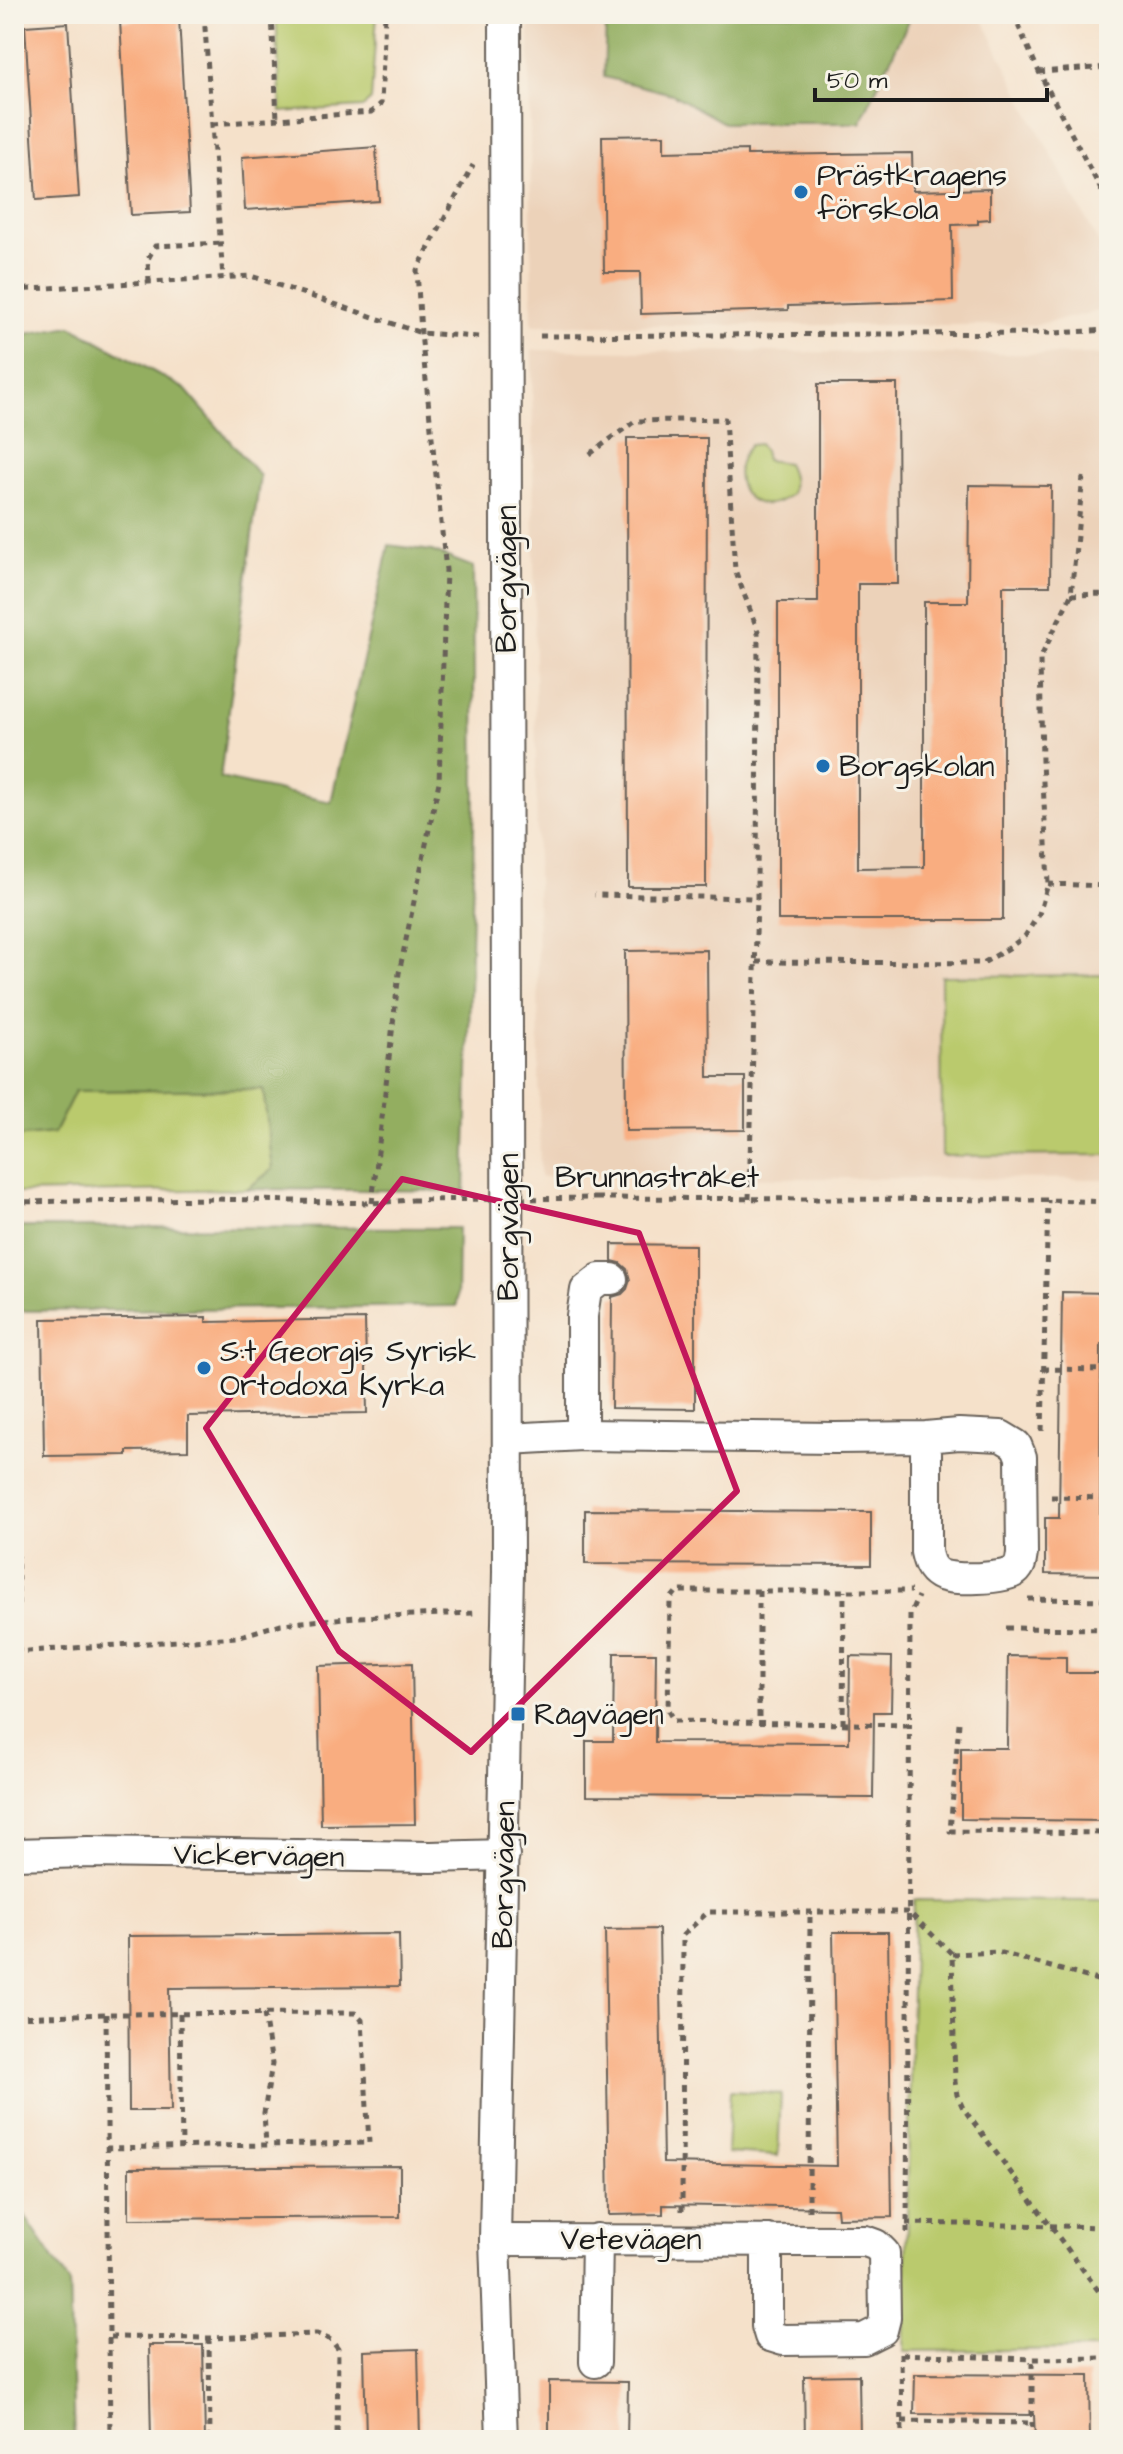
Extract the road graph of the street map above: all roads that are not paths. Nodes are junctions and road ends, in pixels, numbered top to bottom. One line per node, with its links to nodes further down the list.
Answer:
1 (505, 14): 5 (street, Borgvägen)
2 (612, 1279): 3 (street)
3 (582, 1435): 4 (street); 5 (street)
4 (926, 1437): 4 (street)
5 (508, 1439): 7 (street, Borgvägen)
6 (14, 1854): 7 (street, Vickervägen)
7 (504, 1855): 9 (street, Borgvägen)
8 (597, 2239): 9 (street, Vetevägen); 10 (street, Vetevägen); 11 (street)
9 (495, 2240): 12 (street, Borgvägen)
10 (767, 2240): 10 (street, Vetevägen)
11 (595, 2362)
12 (502, 2440)

